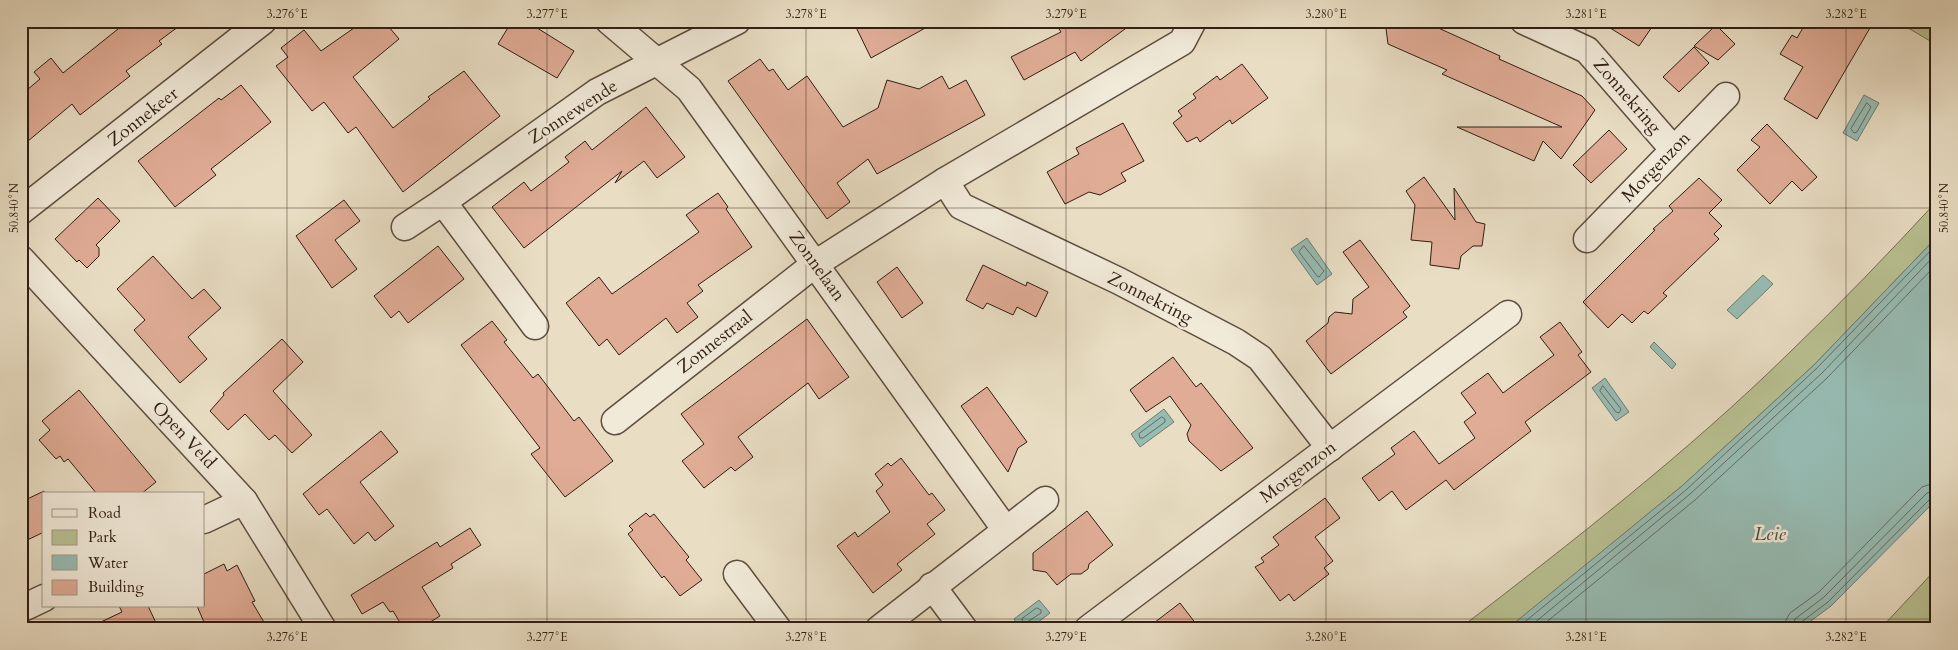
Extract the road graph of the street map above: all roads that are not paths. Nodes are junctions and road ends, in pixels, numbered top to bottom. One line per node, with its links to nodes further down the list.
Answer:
1 (263, 21): 12 (street, Zonnekeer)
2 (609, 21): 7 (street, Zonnelaan)
3 (736, 21): 7 (street, Zonnewende)
4 (1207, 21): 6 (street)
5 (1524, 21): 9 (street, Zonnekring)
6 (1187, 32): 10 (street)
7 (656, 63): 11 (street, Zonnewende); 16 (street, Zonnelaan)
8 (1726, 96): 9 (street, Morgenzon)
9 (1673, 149): 14 (street, Morgenzon)
10 (945, 182): 16 (street); 20 (street, Zonnekring)
11 (443, 202): 13 (street, Zonnewende); 18 (street)
12 (21, 212)
13 (405, 227)
14 (1587, 239)
15 (21, 258): 22 (street, Open Veld)
16 (815, 264): 19 (street, Zonnestraal); 24 (street, Zonnelaan)
17 (1508, 314): 20 (street, Morgenzon)
18 (535, 326)
19 (615, 421)
20 (1330, 448): 33 (street, Morgenzon)
21 (1044, 500): 24 (street)
22 (244, 501): 23 (street); 29 (street, Open Veld)
23 (205, 520)
24 (1005, 529): 26 (street)
25 (737, 574): 30 (street)
26 (932, 586): 31 (street); 32 (street)
27 (42, 599): 28 (street)
28 (21, 609)
29 (323, 629)
30 (778, 629)
31 (880, 629)
32 (964, 629)
33 (1088, 629)

